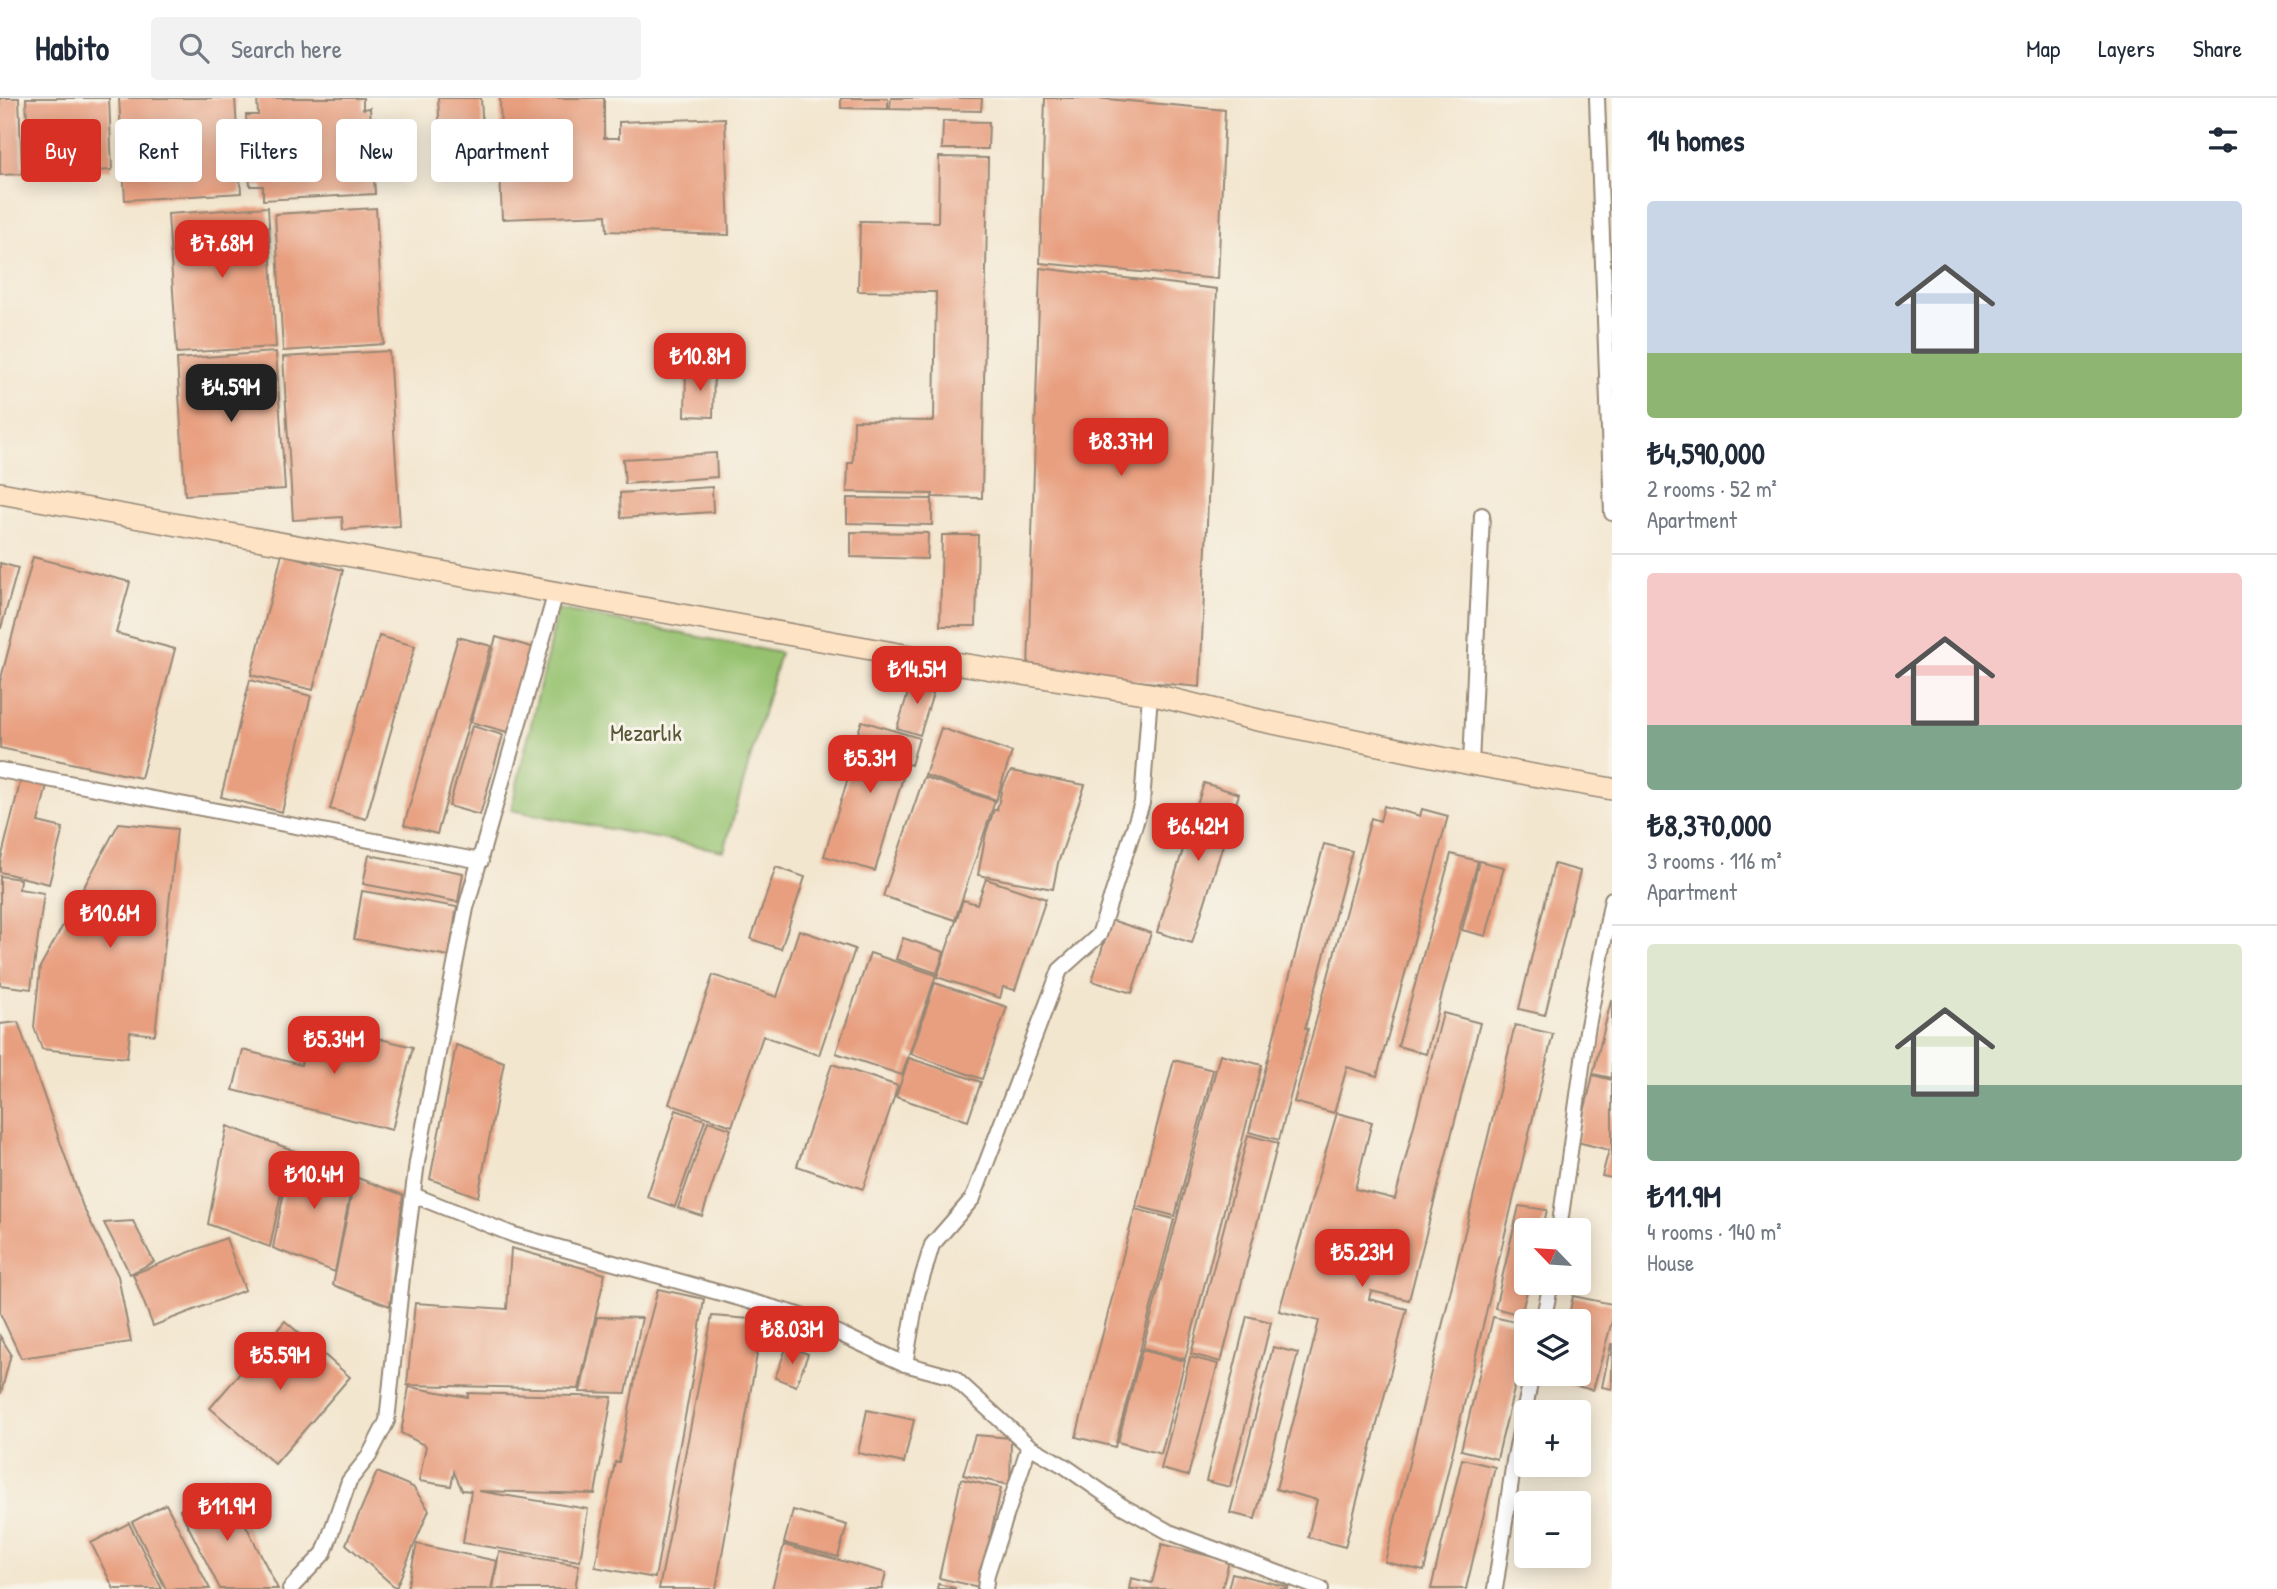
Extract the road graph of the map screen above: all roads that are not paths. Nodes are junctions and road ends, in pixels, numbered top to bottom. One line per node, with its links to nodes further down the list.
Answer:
1 (1597, 98): 3 (street)
2 (0, 493): 5 (street)
3 (1612, 513)
4 (1482, 515): 7 (street)
5 (556, 592): 6 (street); 10 (street)
6 (1150, 694): 7 (street); 14 (street)
7 (1471, 764): 9 (street)
8 (0, 770): 10 (street)
9 (1612, 789)
10 (481, 861): 12 (street)
11 (1612, 899): 13 (street)
12 (413, 1195): 14 (street); 17 (street)
13 (1561, 1218)
14 (905, 1364): 16 (street)
15 (1530, 1386): 20 (street)
16 (1029, 1446): 18 (street); 19 (street)
17 (290, 1589)
18 (985, 1589)
19 (1321, 1589)
20 (1495, 1589)

